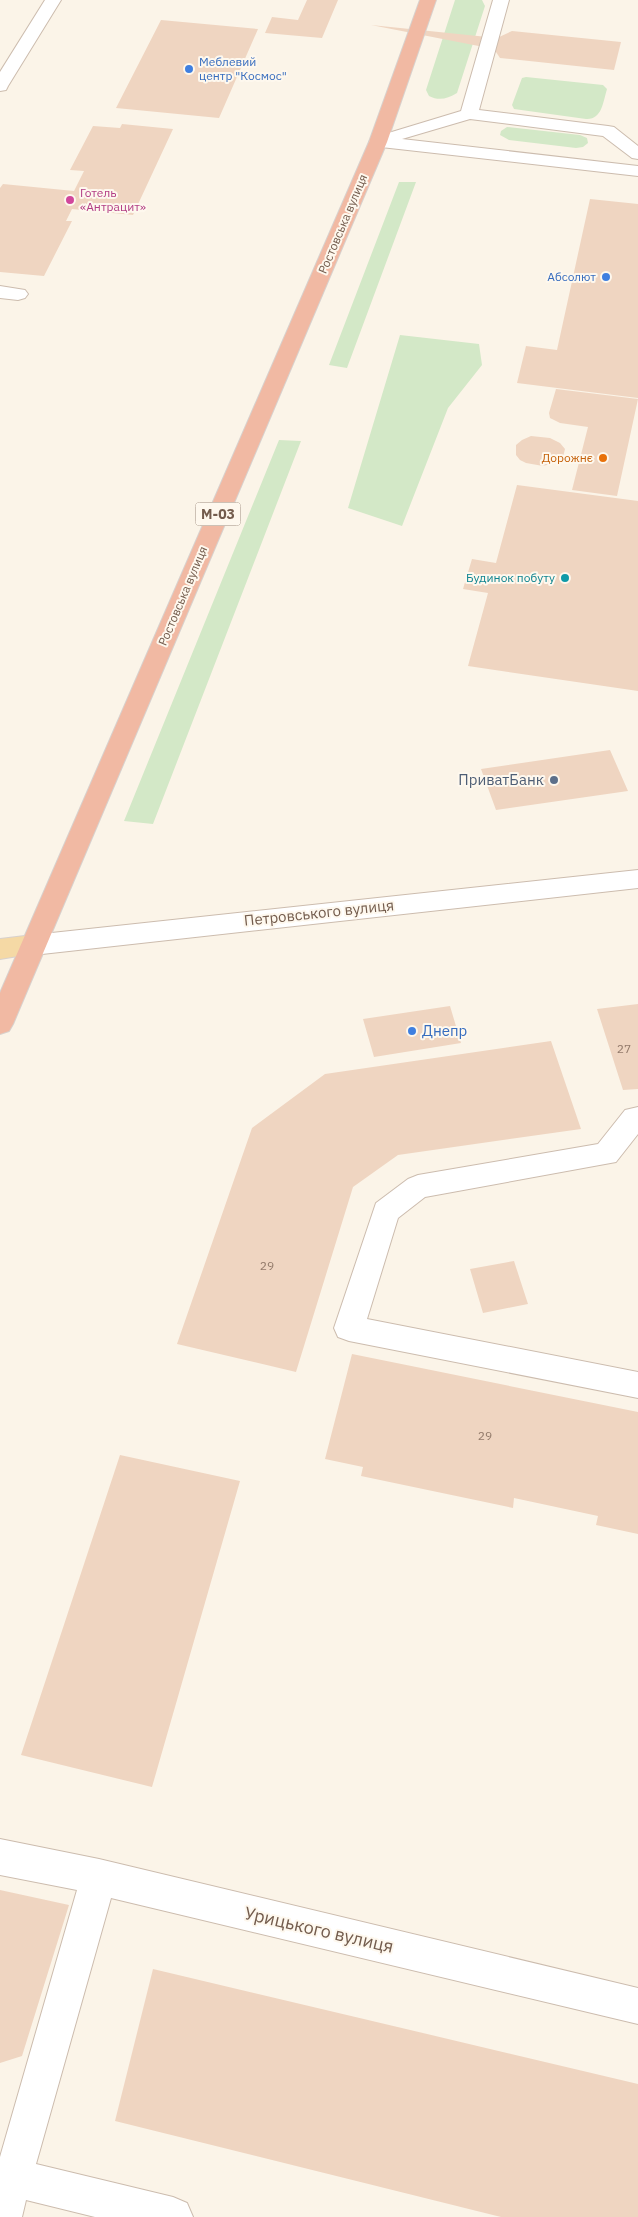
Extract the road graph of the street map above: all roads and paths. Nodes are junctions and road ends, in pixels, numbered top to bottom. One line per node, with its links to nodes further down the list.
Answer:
1 (54, 0): 4 (street)
2 (428, 0): 6 (highway, Ростовська вулиця / М-03)
3 (501, 0): 5 (street)
4 (0, 86)
5 (469, 114): 6 (street); 7 (street)
6 (378, 142): 8 (street); 10 (highway, Ростовська вулиця / М-03)
7 (638, 154)
8 (638, 171)
9 (638, 879): 10 (street, Петровського вулиця)
10 (32, 945): 11 (main road, Петровського вулиця); 12 (highway, Ростовська вулиця / М-03)
11 (0, 949)
12 (0, 1024)
13 (638, 1118): 14 (street)
14 (638, 1385)
15 (0, 1857): 16 (street, Урицького вулиця)
16 (99, 1877): 17 (street, Урицького вулиця); 18 (street)
17 (638, 2006)
18 (13, 2177): 19 (street); 20 (street)
19 (2, 2217)
20 (173, 2217)

